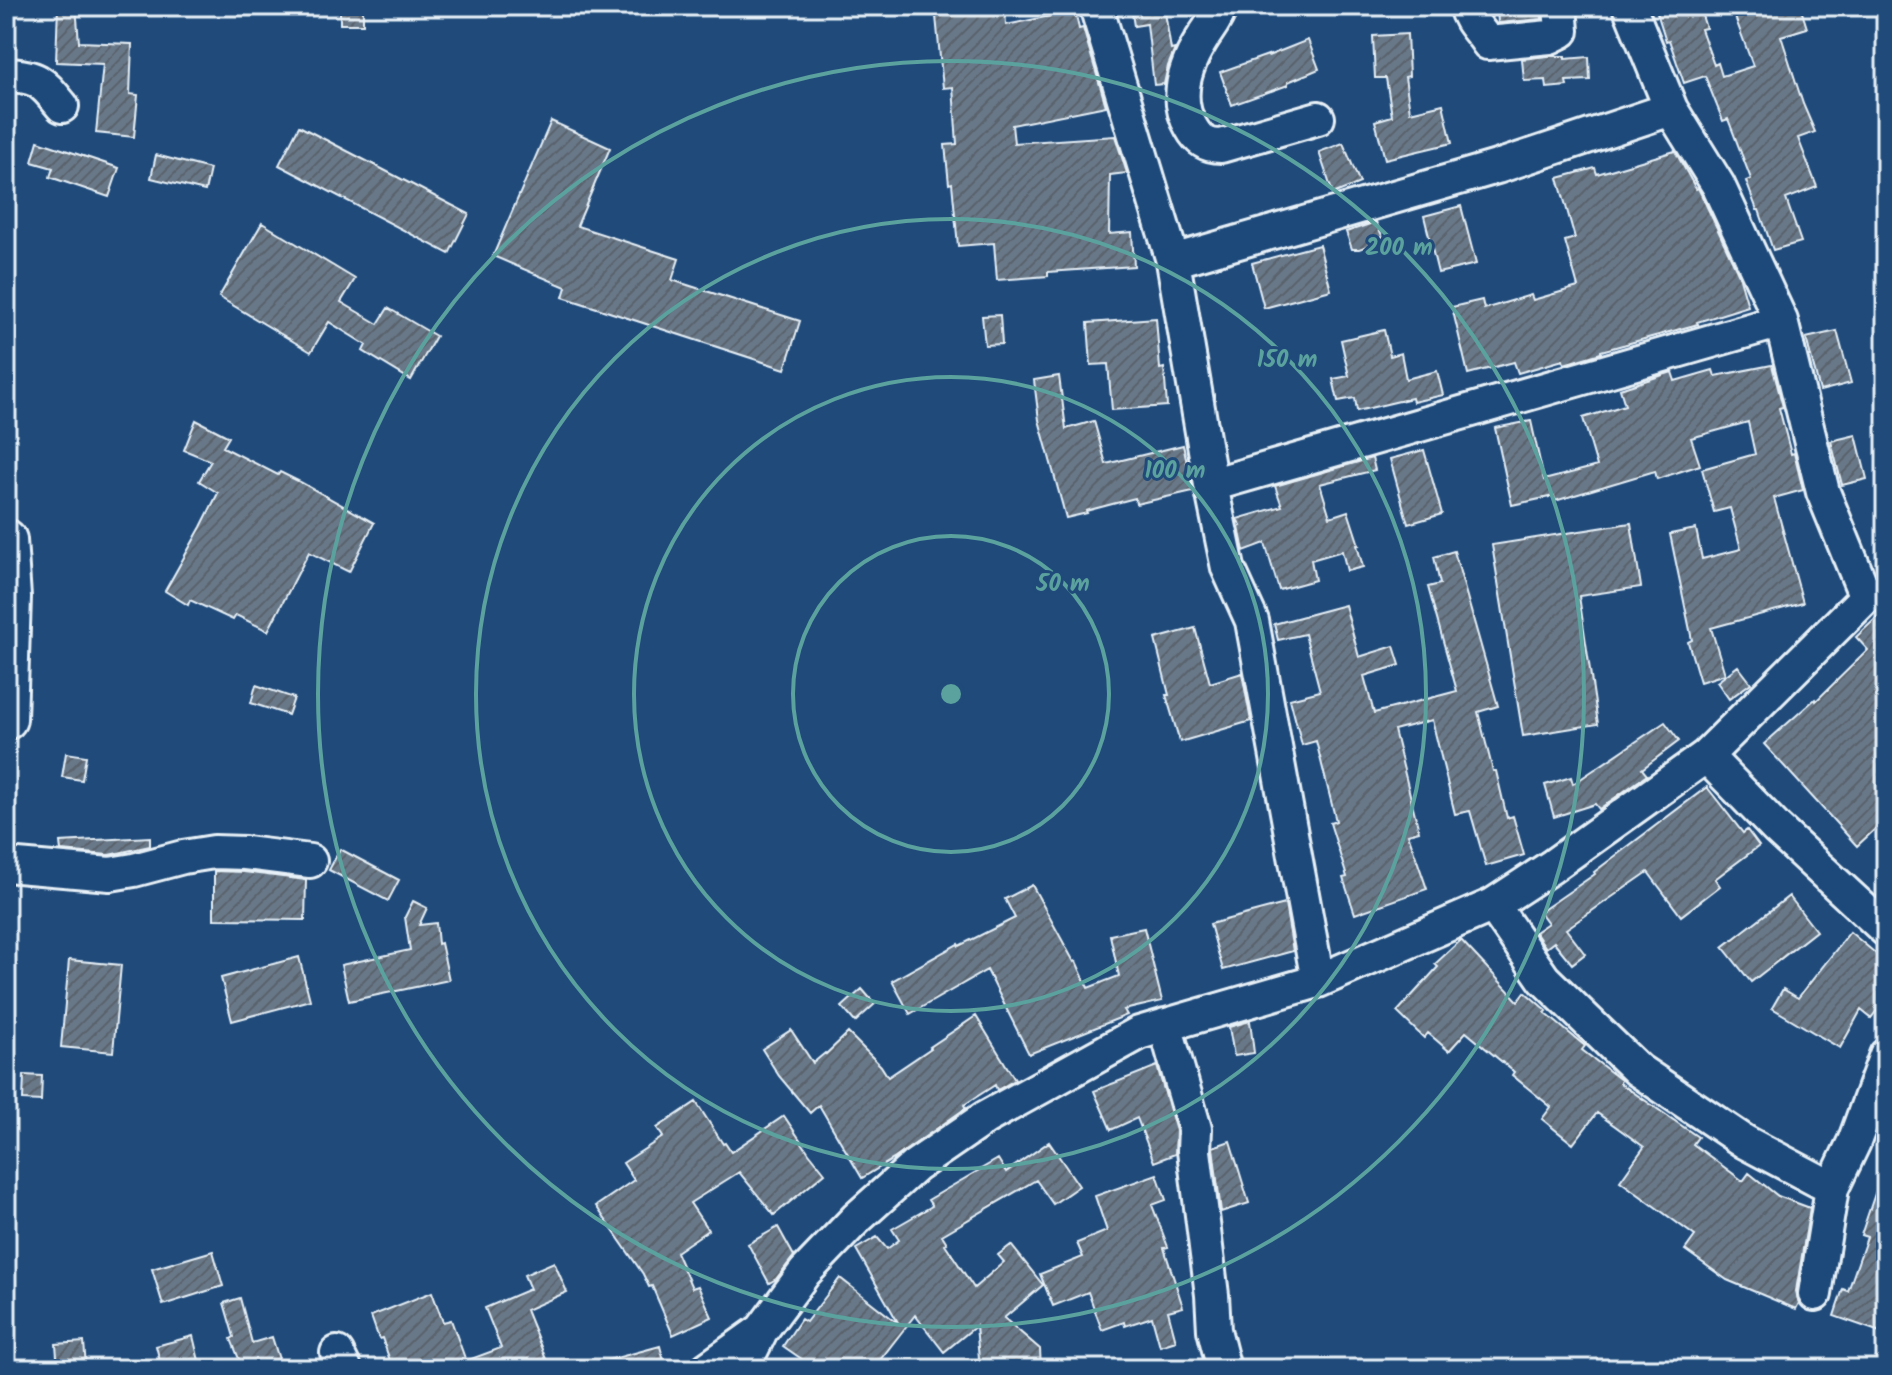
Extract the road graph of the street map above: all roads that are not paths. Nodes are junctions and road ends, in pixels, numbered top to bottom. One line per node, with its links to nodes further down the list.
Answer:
1 (1096, 6): 10 (street)
2 (1221, 6): 9 (street)
3 (1465, 6): 4 (street)
4 (1560, 6)
5 (1629, 6): 8 (street)
6 (6, 75): 7 (street)
7 (62, 106)
8 (1671, 109): 10 (street); 11 (street)
9 (1318, 118)
10 (1173, 261): 12 (street)
11 (1781, 321): 12 (street); 14 (street)
12 (1211, 485): 21 (street)
13 (6, 540): 15 (main road)
14 (1876, 593): 16 (street)
15 (6, 719)
16 (1706, 756): 19 (street); 20 (street)
17 (310, 861): 18 (street)
18 (6, 865)
19 (1493, 905): 21 (street); 24 (street)
20 (1886, 930)
21 (1318, 981): 22 (street)
22 (1165, 1025): 26 (street); 29 (street)
23 (1886, 1055): 24 (street)
24 (1832, 1188): 25 (street)
25 (1815, 1294)
26 (761, 1331): 27 (street); 28 (street)
27 (707, 1369)
28 (742, 1369)
29 (1224, 1369)

